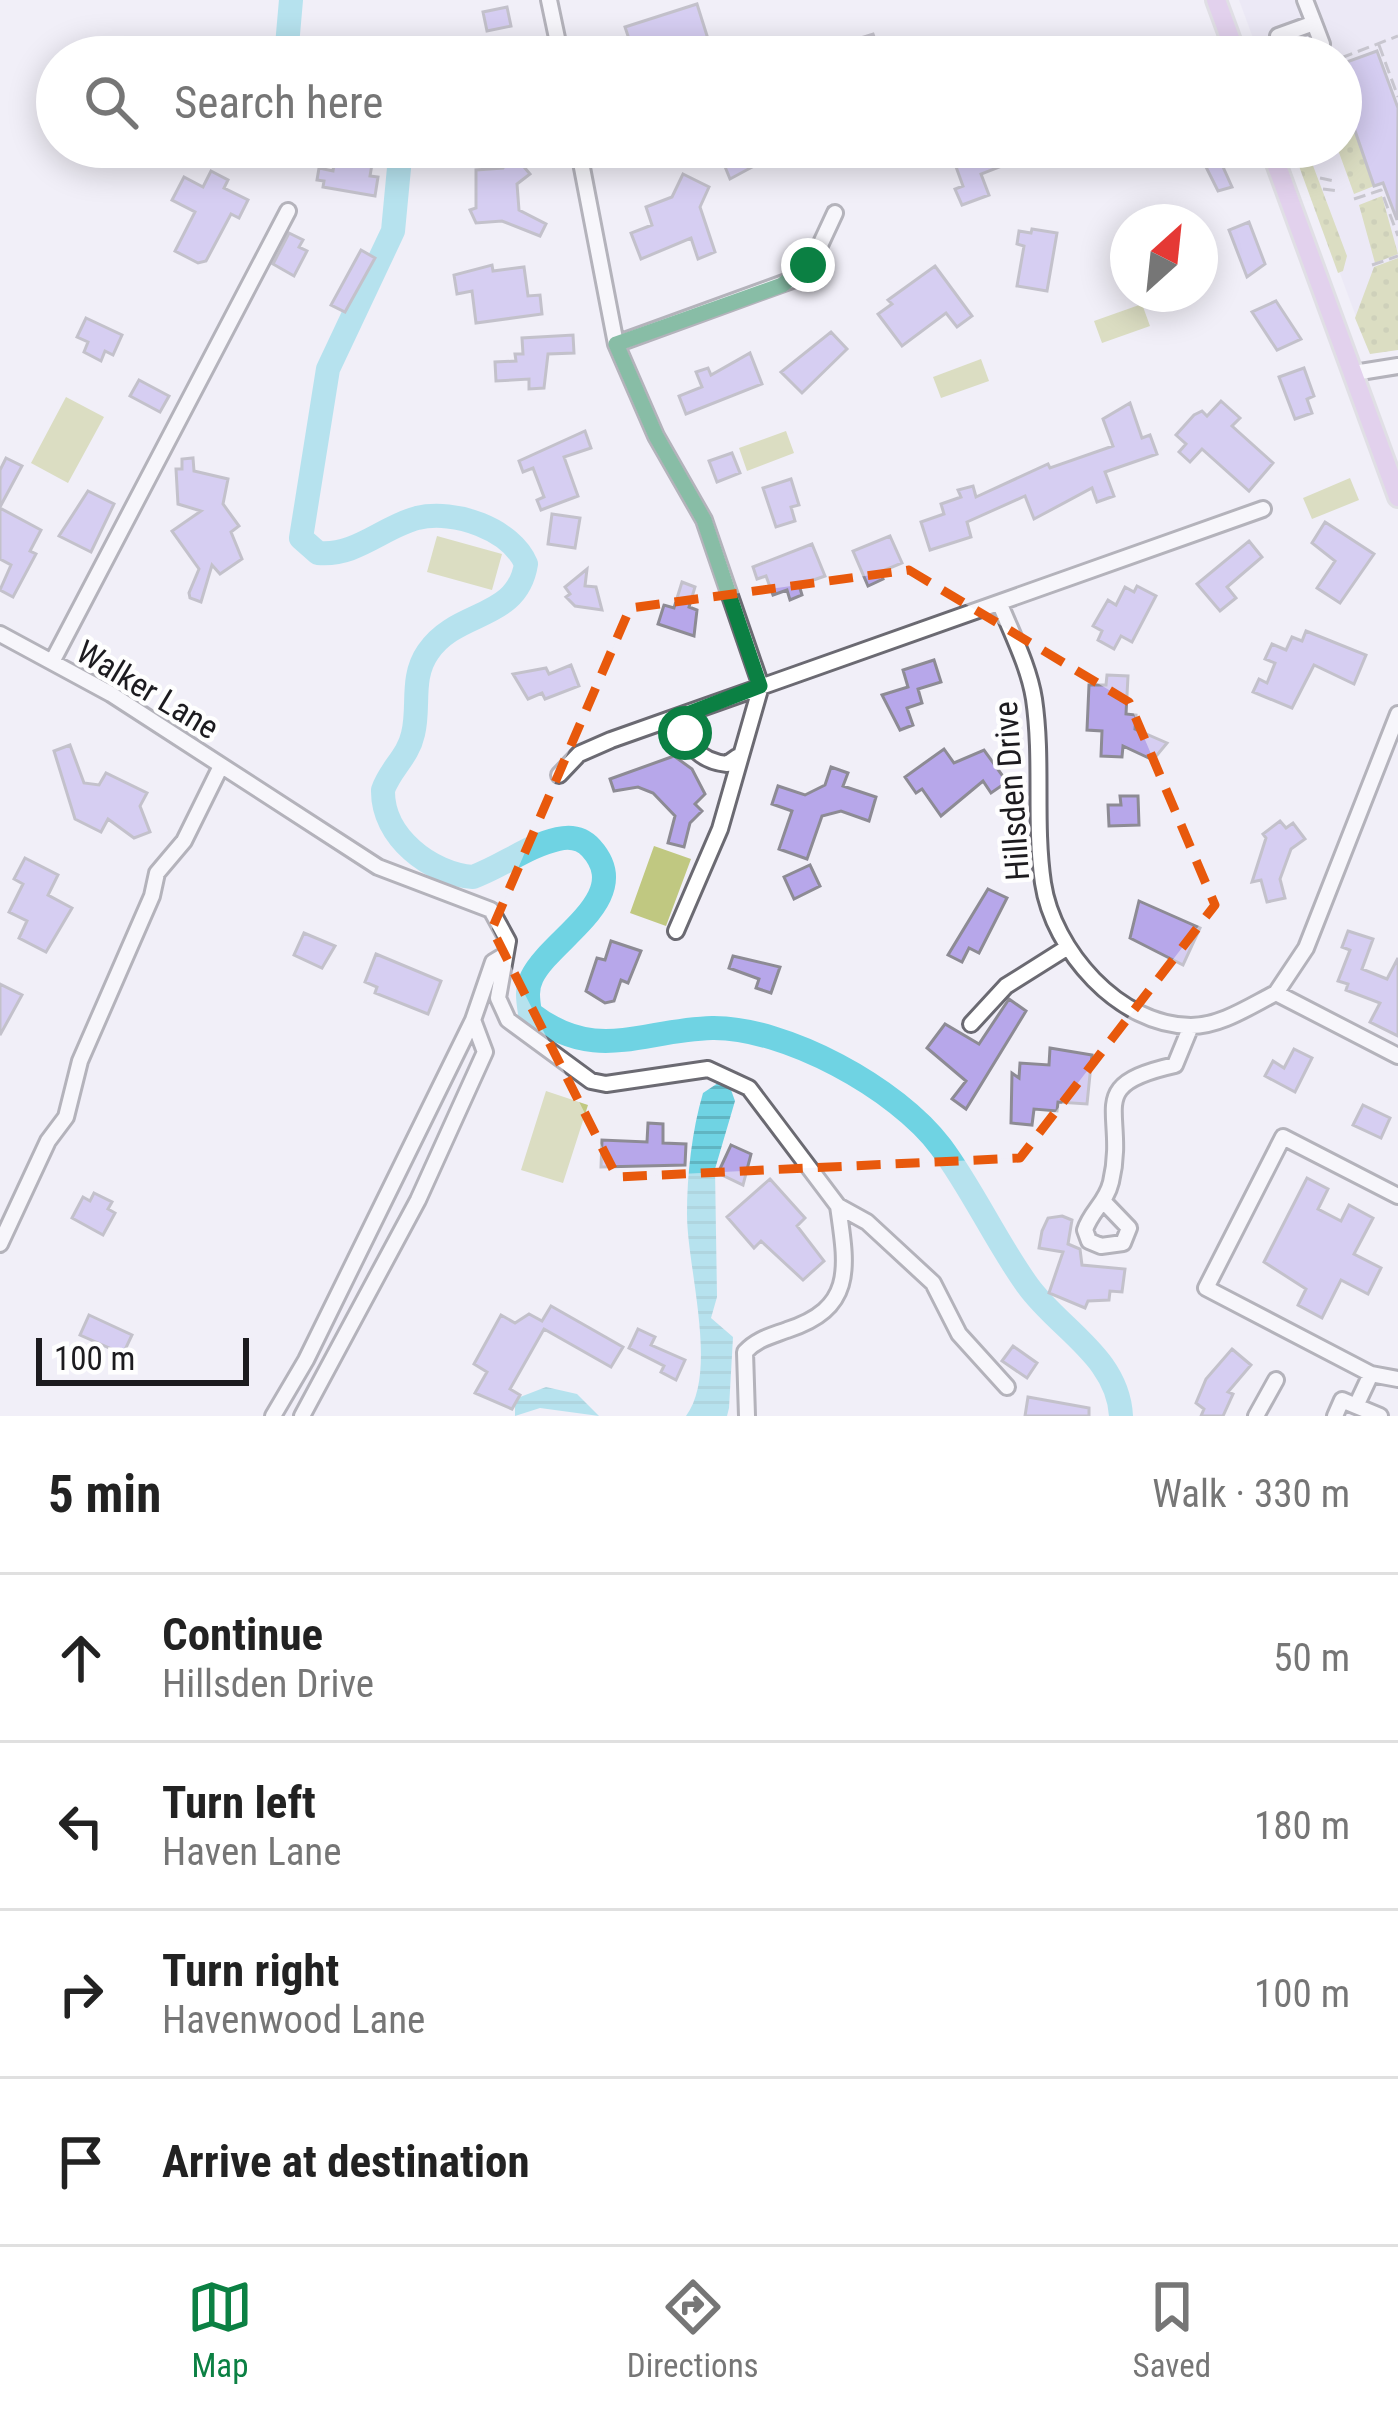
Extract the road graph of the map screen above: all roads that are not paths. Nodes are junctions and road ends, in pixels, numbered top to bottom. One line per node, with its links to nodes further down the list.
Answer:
1 (549, 0): 5 (street)
2 (1216, 0): 6 (main road)
3 (1305, 0): 4 (street)
4 (1314, 23): 7 (street); 8 (street)
5 (557, 36)
6 (1229, 36)
7 (1281, 36)
8 (1319, 36)
9 (582, 168): 13 (street)
10 (1278, 168): 15 (main road)
11 (288, 211): 20 (street)
12 (835, 213): 13 (street)
13 (616, 344): 21 (street)
14 (1398, 366): 15 (street)
15 (1354, 373): 16 (main road)
16 (1398, 497)
17 (1263, 509): 18 (street)
18 (1000, 604): 21 (street); 28 (street, Hillsden Drive)
19 (0, 634): 20 (street, Walker Lane)
20 (52, 662): 25 (street, Walker Lane)
21 (760, 686): 23 (street); 24 (street)
22 (1398, 714): 30 (street)
23 (682, 716): 24 (street); 26 (street)
24 (737, 757): 27 (street)
25 (221, 766): 29 (street, Walker Lane); 38 (street)
26 (559, 775)
27 (676, 931)
28 (1068, 946): 32 (street); 33 (street, Hillsden Drive)
29 (503, 956): 31 (street); 37 (street)
30 (1276, 993): 33 (street); 34 (street)
31 (472, 1020): 44 (street); 45 (street)
32 (971, 1024)
33 (1191, 1026): 36 (street)
34 (1398, 1056)
35 (1398, 1196): 39 (street)
36 (1105, 1204)
37 (838, 1206): 42 (street); 46 (street)
38 (0, 1244)
39 (1371, 1374): 40 (street); 43 (street)
40 (1398, 1379)
41 (1276, 1380): 47 (street)
42 (1007, 1387)
43 (1356, 1406): 48 (street); 49 (street)
44 (273, 1416)
45 (302, 1416)
46 (747, 1416)
47 (1256, 1416)
48 (1335, 1416)
49 (1380, 1416)

